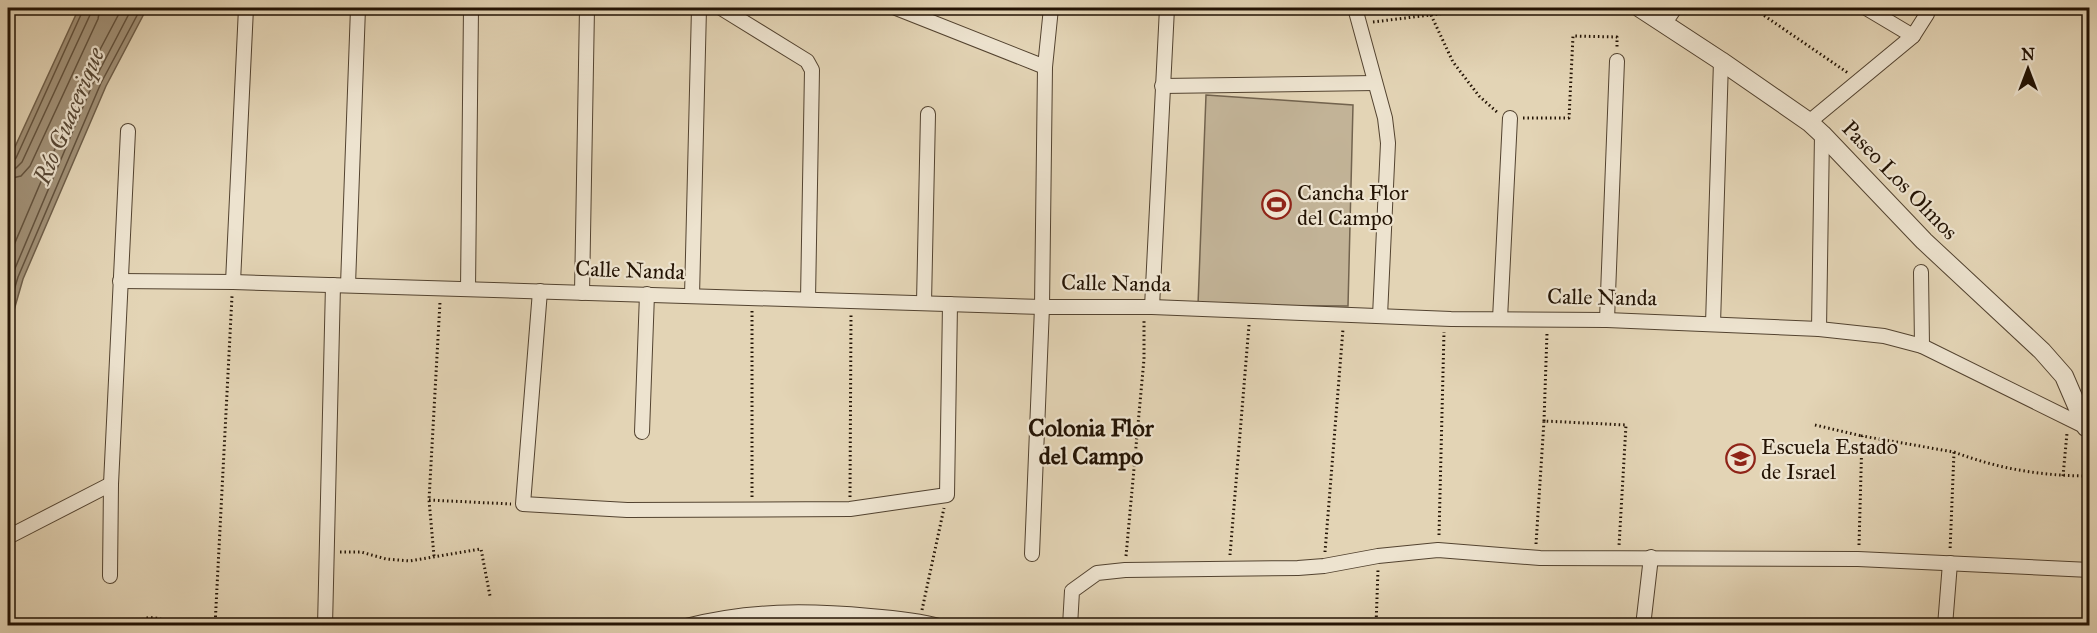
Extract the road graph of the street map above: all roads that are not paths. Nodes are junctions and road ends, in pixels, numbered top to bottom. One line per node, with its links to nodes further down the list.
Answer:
1 (246, 8): 28 (street)
2 (358, 8): 30 (street)
3 (471, 8): 31 (street)
4 (587, 8): 33 (street)
5 (699, 8): 35 (street)
6 (721, 8): 36 (street)
7 (897, 8): 19 (street)
8 (1051, 8): 19 (street)
9 (1167, 8): 21 (street)
10 (1355, 8): 20 (street)
11 (1640, 8): 15 (street, Paseo Los Olmos)
12 (1676, 8): 15 (street)
13 (1866, 8): 16 (street)
14 (1928, 8): 16 (street)
15 (1665, 24): 17 (street, Paseo Los Olmos)
16 (1913, 36): 24 (street)
17 (1721, 60): 24 (street, Paseo Los Olmos); 44 (street)
18 (1617, 61): 43 (street)
19 (1045, 67): 39 (street)
20 (1376, 83): 21 (street); 41 (street)
21 (1162, 86): 40 (street)
22 (928, 114): 37 (street)
23 (1510, 118): 42 (street)
24 (1815, 128): 45 (street); 47 (street, Paseo Los Olmos)
25 (128, 131): 27 (street)
26 (1921, 272): 46 (street)
27 (120, 281): 28 (street, Calle Nanda); 49 (street)
28 (233, 282): 29 (street, Calle Nanda)
29 (333, 285): 30 (street, Calle Nanda); 56 (street)
30 (348, 285): 31 (street, Calle Nanda)
31 (468, 289): 32 (street, Calle Nanda)
32 (540, 291): 33 (street, Calle Nanda); 38 (street)
33 (582, 292): 34 (street, Calle Nanda)
34 (647, 294): 35 (street, Calle Nanda); 48 (street)
35 (692, 296): 36 (street, Calle Nanda)
36 (808, 299): 37 (street, Calle Nanda)
37 (924, 303): 38 (street, Calle Nanda)
38 (950, 304): 39 (street, Calle Nanda)
39 (1042, 307): 40 (street, Calle Nanda); 51 (street)
40 (1148, 307): 41 (street, Calle Nanda)
41 (1380, 316): 42 (street, Calle Nanda)
42 (1500, 319): 43 (street, Calle Nanda)
43 (1607, 320): 44 (street, Calle Nanda)
44 (1713, 324): 45 (street, Calle Nanda)
45 (1819, 328): 46 (street, Calle Nanda)
46 (1922, 346): 47 (street, Calle Nanda)
47 (2088, 427)
48 (642, 432)
49 (111, 484): 50 (street); 55 (street)
50 (8, 537)
51 (1032, 554)
52 (1651, 557): 53 (street); 59 (street); 60 (street)
53 (1950, 563): 54 (street); 61 (street)
54 (2090, 570)
55 (110, 576)
56 (325, 626)
57 (686, 626): 58 (street)
58 (939, 626)
59 (1070, 626)
60 (1643, 626)
61 (1946, 626)

